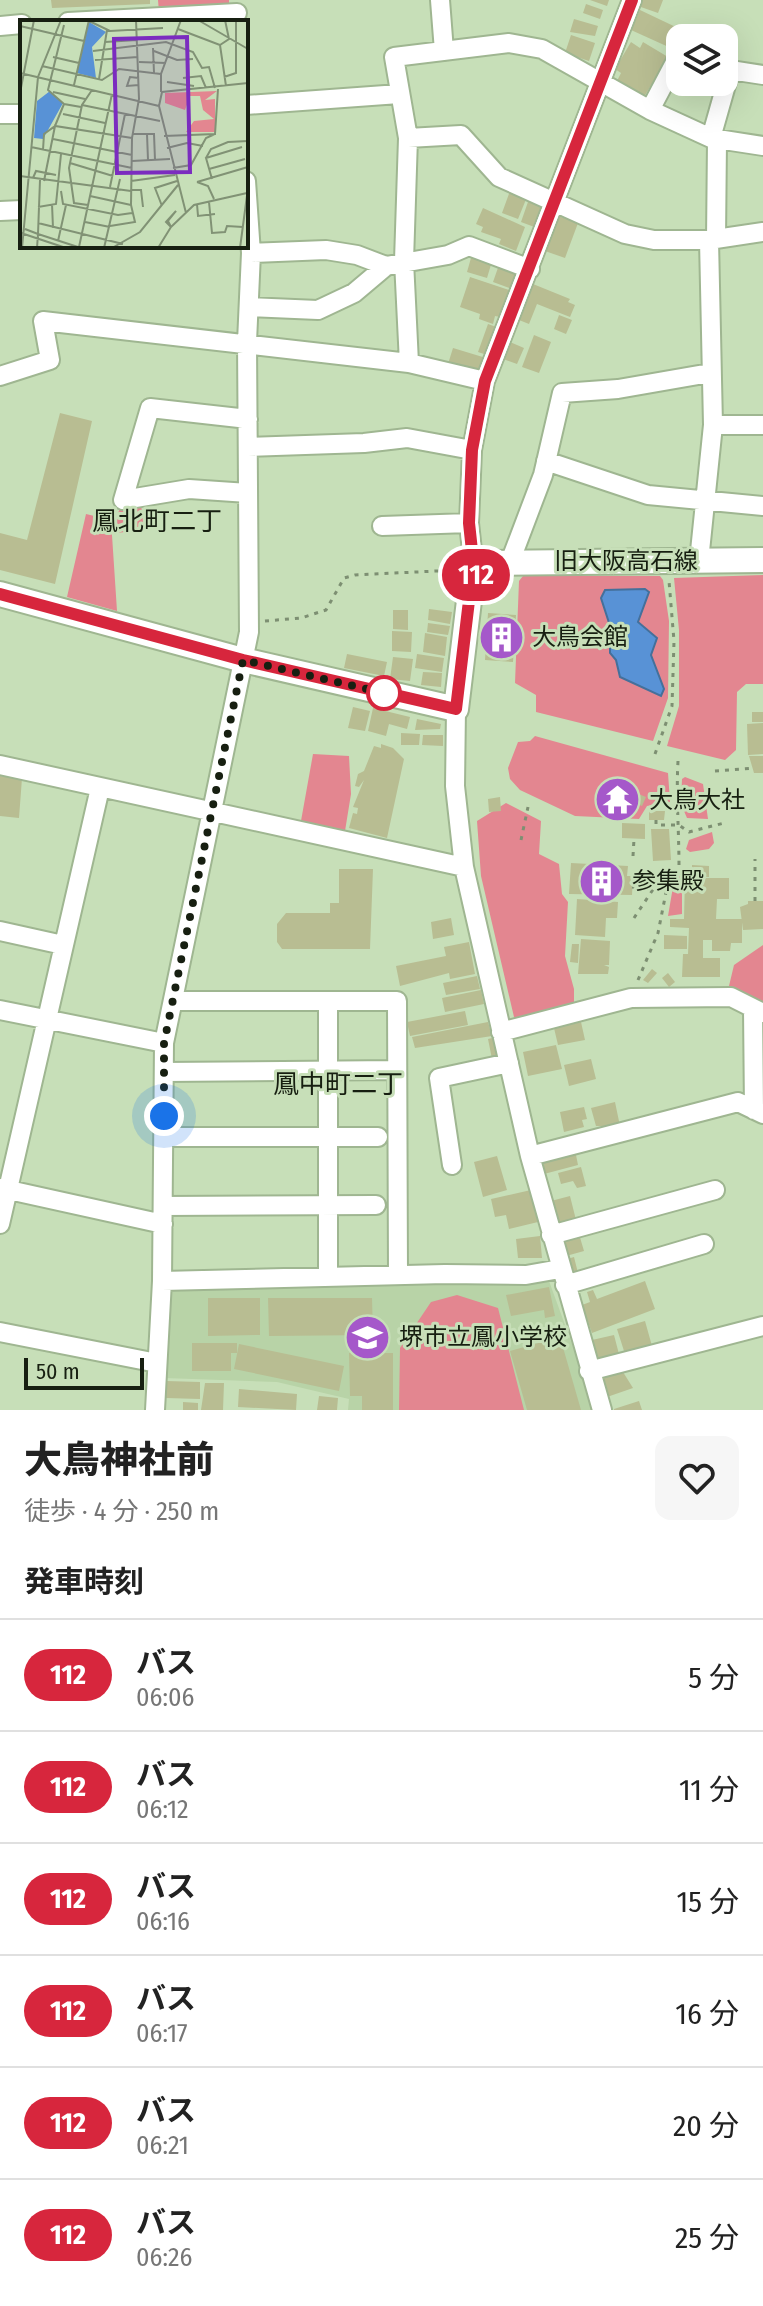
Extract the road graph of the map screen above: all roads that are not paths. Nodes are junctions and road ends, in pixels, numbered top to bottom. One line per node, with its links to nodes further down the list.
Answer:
1 (440, 0): 7 (street)
2 (632, 0): 11 (street)
3 (237, 12): 4 (street)
4 (102, 20)
5 (20, 24): 6 (street)
6 (0, 26)
7 (444, 51): 11 (street); 12 (street)
8 (738, 72): 9 (street)
9 (763, 75)
10 (666, 80): 15 (street)
11 (602, 82): 15 (street); 19 (street)
12 (399, 94): 14 (street); 16 (street)
13 (722, 96): 17 (street)
14 (248, 105)
15 (650, 110): 17 (street)
16 (408, 138): 19 (street); 26 (street)
17 (714, 140): 18 (street); 24 (street)
18 (763, 146)
19 (555, 203): 24 (street); 27 (street)
20 (20, 210): 21 (street)
21 (0, 211)
22 (248, 214): 25 (street)
23 (763, 232): 24 (street)
24 (713, 239): 31 (street)
25 (251, 253): 26 (street); 28 (street)
26 (395, 264): 27 (street); 28 (street); 30 (street)
27 (530, 269): 33 (street)
28 (249, 307): 29 (street)
29 (247, 342): 30 (street); 32 (street); 34 (street)
30 (409, 363): 33 (street)
31 (710, 373): 35 (street); 39 (street)
32 (0, 376)
33 (485, 381): 38 (street)
34 (248, 419): 37 (street); 40 (street)
35 (713, 425): 36 (street); 41 (street)
36 (763, 425)
37 (248, 447): 38 (street); 40 (street)
38 (472, 450): 43 (street)
39 (546, 461): 41 (street); 47 (street)
40 (248, 493): 50 (street)
41 (707, 500): 42 (street); 46 (street)
42 (763, 506)
43 (469, 523): 44 (street); 48 (street)
44 (382, 526)
45 (763, 560): 46 (main road, 旧大阪高石線)
46 (699, 561): 47 (main road, 旧大阪高石線)
47 (510, 562): 48 (main road, 旧大阪高石線)
48 (478, 570): 51 (main road)
49 (0, 594): 50 (main road)
50 (243, 660): 51 (main road); 54 (street)
51 (456, 709): 55 (street)
52 (0, 765): 53 (street)
53 (100, 788): 54 (street); 57 (street)
54 (212, 811): 55 (street); 58 (street)
55 (464, 867): 63 (street)
56 (0, 931): 57 (street)
57 (63, 945): 62 (street)
58 (173, 1001): 59 (street); 64 (street)
59 (328, 1001): 66 (street); 67 (street)
60 (0, 1010): 62 (street)
61 (758, 1011): 63 (street); 69 (street)
62 (45, 1020): 64 (street); 75 (street)
63 (501, 1032): 65 (street)
64 (164, 1043): 68 (street)
65 (509, 1063): 73 (street); 74 (street)
66 (328, 1070): 67 (street); 68 (street); 72 (street)
67 (397, 1070): 83 (street)
68 (164, 1072): 70 (street)
69 (758, 1112): 73 (street)
70 (164, 1137): 72 (street); 79 (street)
71 (378, 1137): 72 (street)
72 (328, 1138): 77 (street)
73 (530, 1156): 81 (street)
74 (452, 1165)
75 (4, 1189): 79 (street); 80 (street)
76 (715, 1190): 81 (street)
77 (328, 1205): 78 (street); 79 (street); 84 (street)
78 (376, 1205)
79 (163, 1215): 86 (street)
80 (0, 1224)
81 (551, 1235): 85 (street)
82 (704, 1244): 85 (street)
83 (398, 1275): 84 (street); 85 (street)
84 (328, 1277): 86 (street)
85 (562, 1277): 90 (street)
86 (162, 1281): 89 (street)
87 (763, 1326): 90 (street)
88 (0, 1332): 89 (street)
89 (157, 1363): 91 (street)
90 (589, 1371): 92 (street)
91 (155, 1410)
92 (602, 1410)

